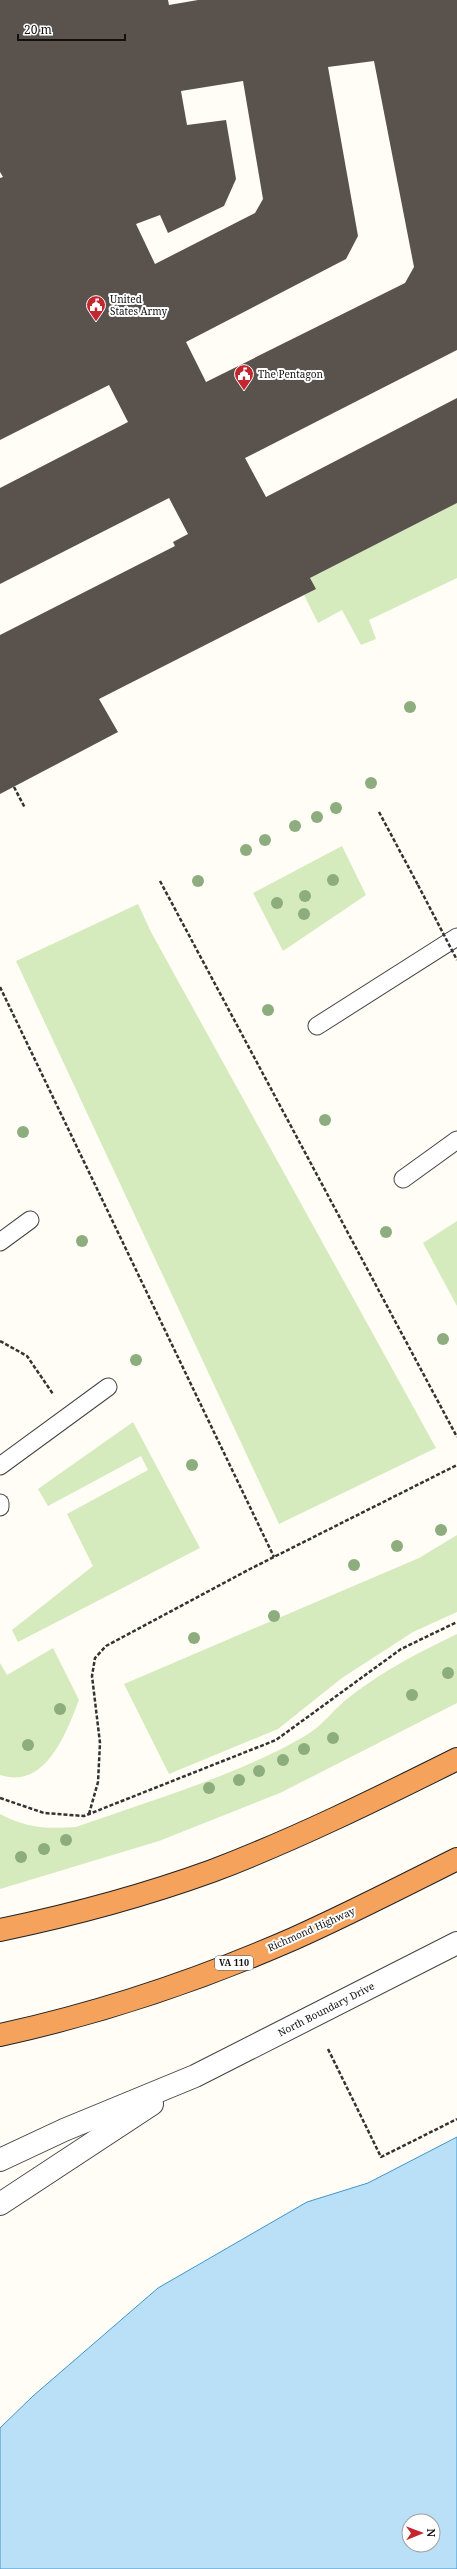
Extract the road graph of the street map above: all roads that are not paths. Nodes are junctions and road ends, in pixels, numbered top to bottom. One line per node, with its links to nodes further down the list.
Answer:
1 (457, 937): 2 (lane)
2 (317, 1026)
3 (457, 1140): 4 (lane)
4 (403, 1180)
5 (30, 1220): 6 (lane)
6 (0, 1242)
7 (108, 1387): 8 (lane)
8 (0, 1466)
9 (0, 1503): 10 (lane)
10 (0, 1507)
11 (457, 1759): 13 (highway)
12 (457, 1859): 15 (highway, Richmond Highway / VA 110)
13 (0, 1930)
14 (457, 1943): 16 (street, North Boundary Drive)
15 (0, 2035)
16 (195, 2076): 17 (street, North Boundary Drive); 18 (street, North Boundary Drive)
17 (0, 2160)
18 (0, 2204)

